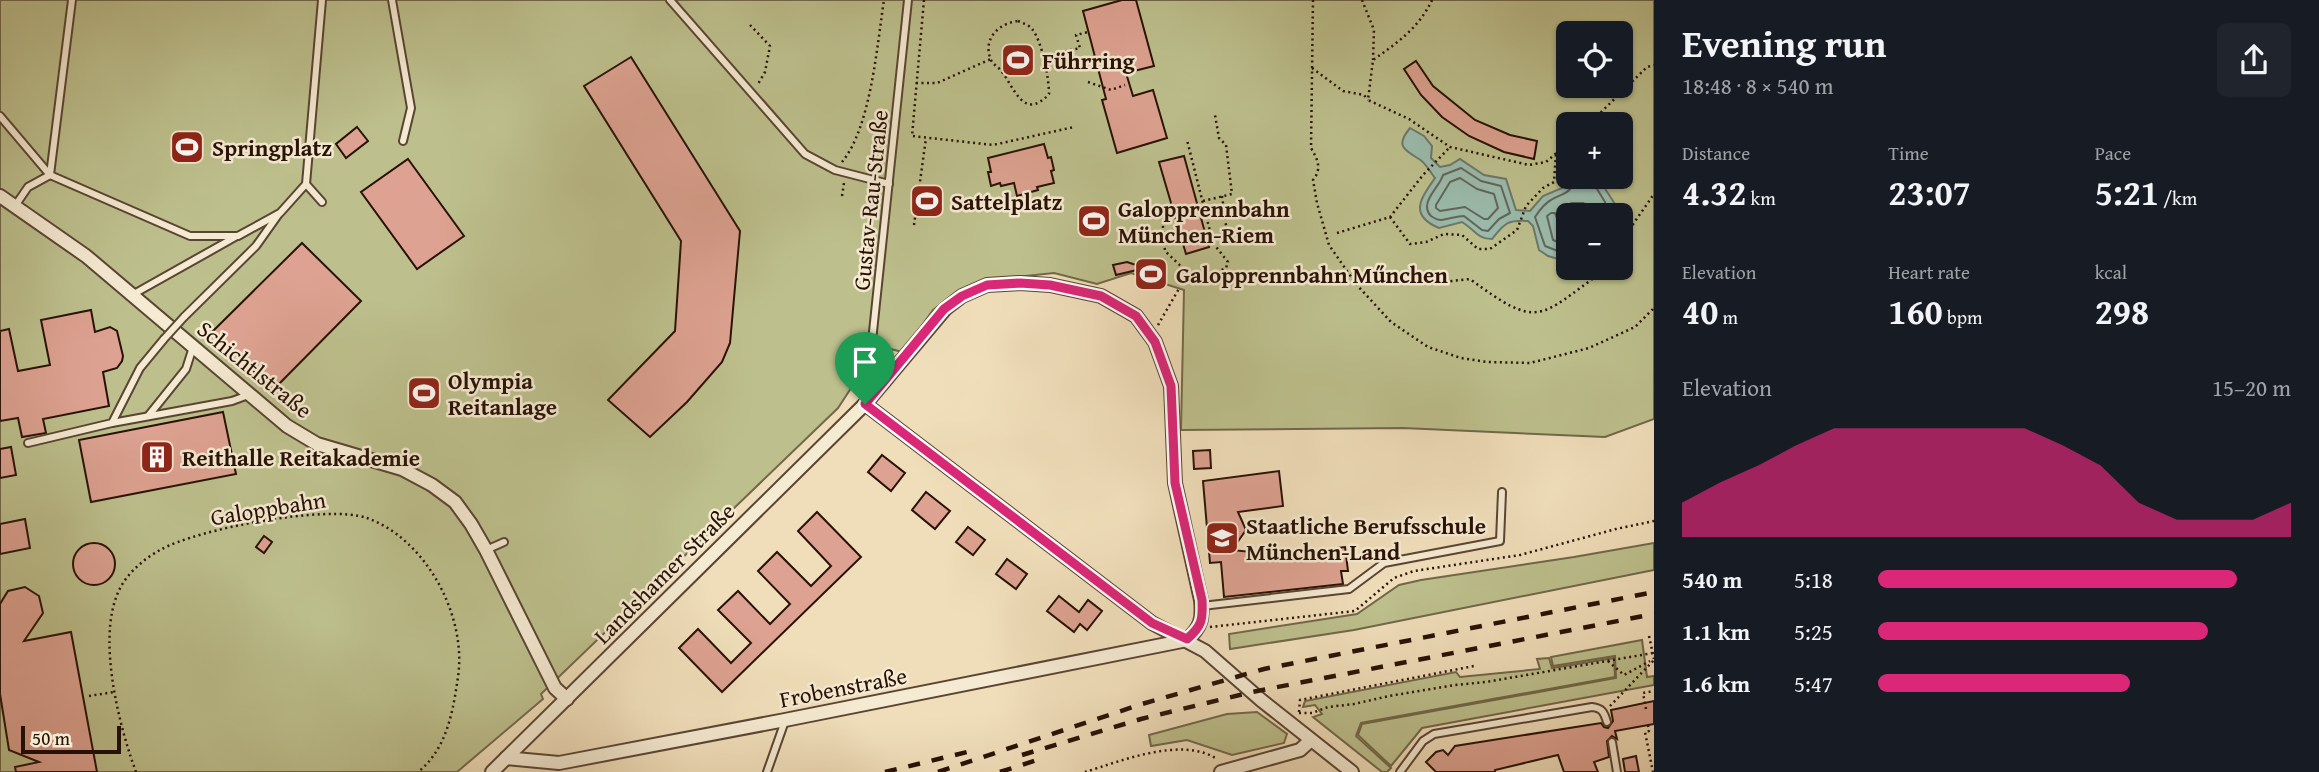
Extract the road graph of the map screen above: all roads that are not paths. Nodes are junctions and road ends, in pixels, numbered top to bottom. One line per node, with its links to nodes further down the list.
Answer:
1 (72, 0): 8 (lane)
2 (322, 0): 9 (lane)
3 (392, 0): 7 (lane)
4 (670, 0): 10 (lane)
5 (908, 0): 10 (lane, Gustav-Rau-Straße)
6 (0, 116): 8 (lane)
7 (402, 141)
8 (50, 175): 13 (lane); 15 (lane)
9 (306, 184): 12 (lane); 14 (lane)
10 (889, 184): 19 (lane, Gustav-Rau-Straße)
11 (0, 196): 13 (street, Schichtlstraße)
12 (322, 202)
13 (15, 206): 16 (street, Schichtlstraße)
14 (280, 213): 15 (lane); 21 (lane, bridge)
15 (238, 236): 16 (lane)
16 (132, 295): 17 (street, Schichtlstraße)
17 (193, 345): 18 (street, Schichtlstraße); 20 (lane)
18 (251, 394): 20 (lane); 25 (street, Schichtlstraße)
19 (865, 404): 26 (street, Landshamer Straße); 27 (street); 28 (street, Landshamer Straße)
20 (149, 415): 21 (lane)
21 (113, 423): 22 (lane)
22 (28, 443)
23 (1502, 492): 26 (lane)
24 (504, 542): 25 (lane)
25 (486, 550): 28 (street, Schichtlstraße)
26 (1202, 603): 27 (street)
27 (1187, 639): 29 (street, Frobenstraße); 31 (street)
28 (567, 699): 33 (street, Landshamer Straße)
29 (785, 720): 33 (street, Frobenstraße); 36 (lane)
30 (1607, 722): 38 (lane)
31 (1311, 740): 34 (street); 37 (street)
32 (1612, 742): 39 (lane)
33 (506, 758): 35 (street, Landshamer Straße)
34 (1224, 771)
35 (492, 772)
36 (767, 772)
37 (1352, 772)
38 (1400, 772)
39 (1617, 772)

